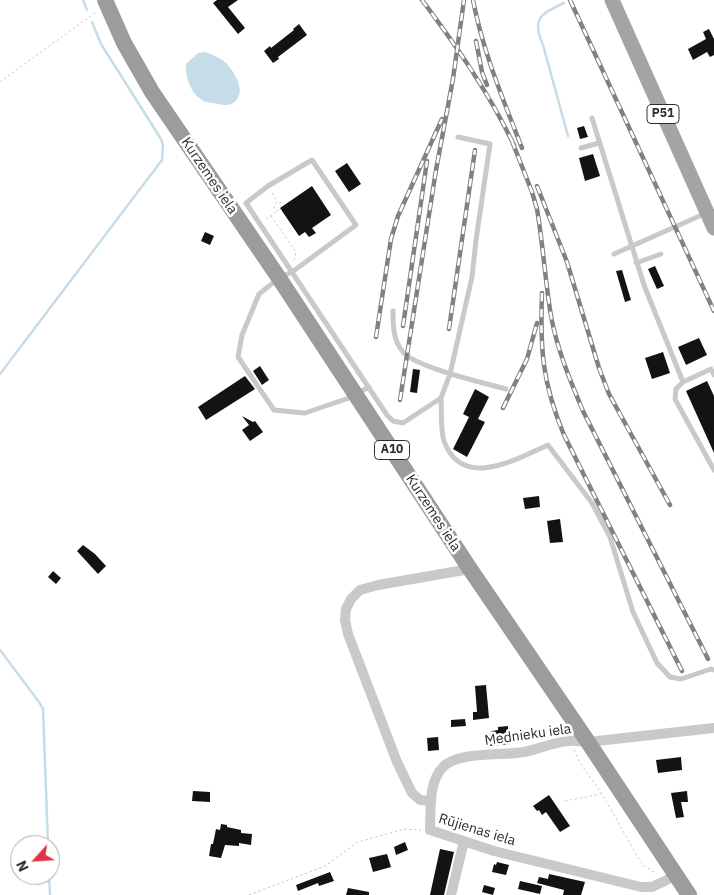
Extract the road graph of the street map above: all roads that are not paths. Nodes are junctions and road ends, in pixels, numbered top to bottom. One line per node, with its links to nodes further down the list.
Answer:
1 (612, 0): 7 (main road, P51)
2 (106, 2): 13 (highway, Kurzemes iela / A10)
3 (592, 118): 5 (lane)
4 (458, 137): 15 (lane)
5 (599, 143): 6 (lane); 9 (lane)
6 (581, 148)
7 (707, 212): 8 (main road, P51); 9 (lane)
8 (714, 228)
9 (631, 247): 10 (lane); 12 (lane)
10 (614, 254)
11 (661, 254): 12 (lane)
12 (636, 263): 17 (lane)
13 (285, 275): 13 (lane); 19 (highway, Kurzemes iela / A10); 19 (lane)
14 (393, 311): 15 (lane)
15 (450, 374): 18 (lane); 20 (lane)
16 (714, 375): 17 (lane)
17 (683, 382): 21 (lane)
18 (506, 389)
19 (362, 391): 20 (lane); 22 (highway, Kurzemes iela / A10)
20 (440, 398): 23 (lane)
21 (714, 470)
22 (470, 569): 25 (highway, Kurzemes iela / A10); 26 (street)
23 (714, 670)
24 (714, 728): 25 (street, Mednieku iela)
25 (588, 742): 26 (street, Mednieku iela); 29 (highway, Kurzemes iela / A10)
26 (431, 801): 27 (street, Mednieku iela)
27 (430, 830): 28 (street, Rūjienas iela)
28 (464, 841): 29 (street, Rūjienas iela); 30 (street)
29 (675, 876): 31 (highway, Kurzemes iela / A10)
30 (451, 895)
31 (689, 895)

